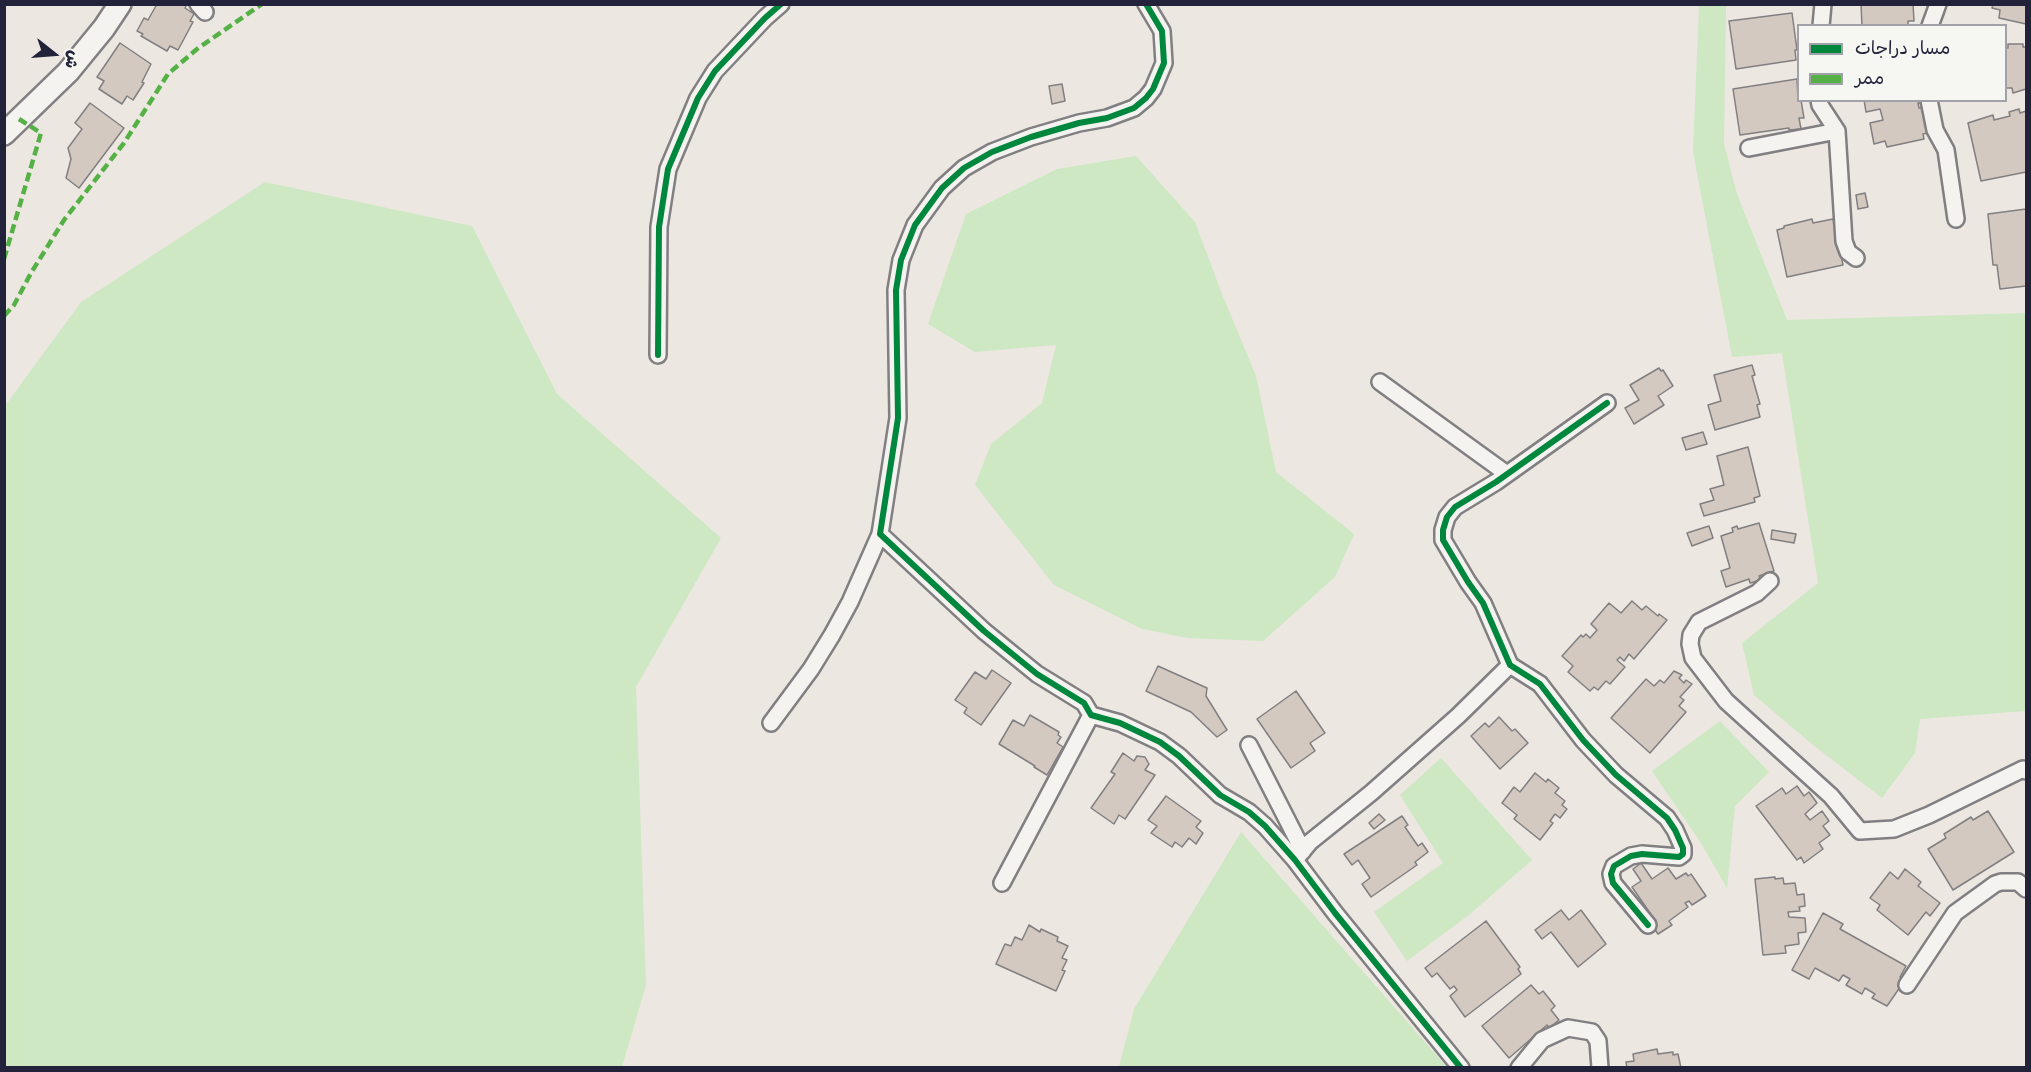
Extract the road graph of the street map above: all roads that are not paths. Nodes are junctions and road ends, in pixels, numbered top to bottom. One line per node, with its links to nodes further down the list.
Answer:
1 (120, 4): 11 (main road)
2 (782, 4): 15 (street)
3 (1146, 4): 19 (street)
4 (1823, 4): 6 (street)
5 (1938, 4): 7 (street)
6 (1821, 24)
7 (1931, 24)
8 (1819, 102): 10 (street)
9 (1929, 102): 13 (street)
10 (1837, 131): 12 (street); 14 (street)
11 (4, 134)
12 (1749, 148)
13 (1956, 219)
14 (1856, 258)
15 (658, 355)
16 (1380, 382): 18 (street)
17 (1608, 403): 18 (street)
18 (1507, 474): 21 (street)
19 (879, 534): 22 (street); 23 (street)
20 (1770, 581): 25 (street)
21 (1510, 664): 26 (street); 29 (street)
22 (1091, 715): 26 (street); 27 (street)
23 (771, 723)
24 (1249, 745): 26 (street)
25 (2026, 771)
26 (1299, 856): 31 (street)
27 (1002, 883)
28 (2026, 889): 30 (street)
29 (1648, 925)
30 (1907, 985)
31 (1461, 1068)
32 (1520, 1068): 33 (street)
33 (1600, 1068)

